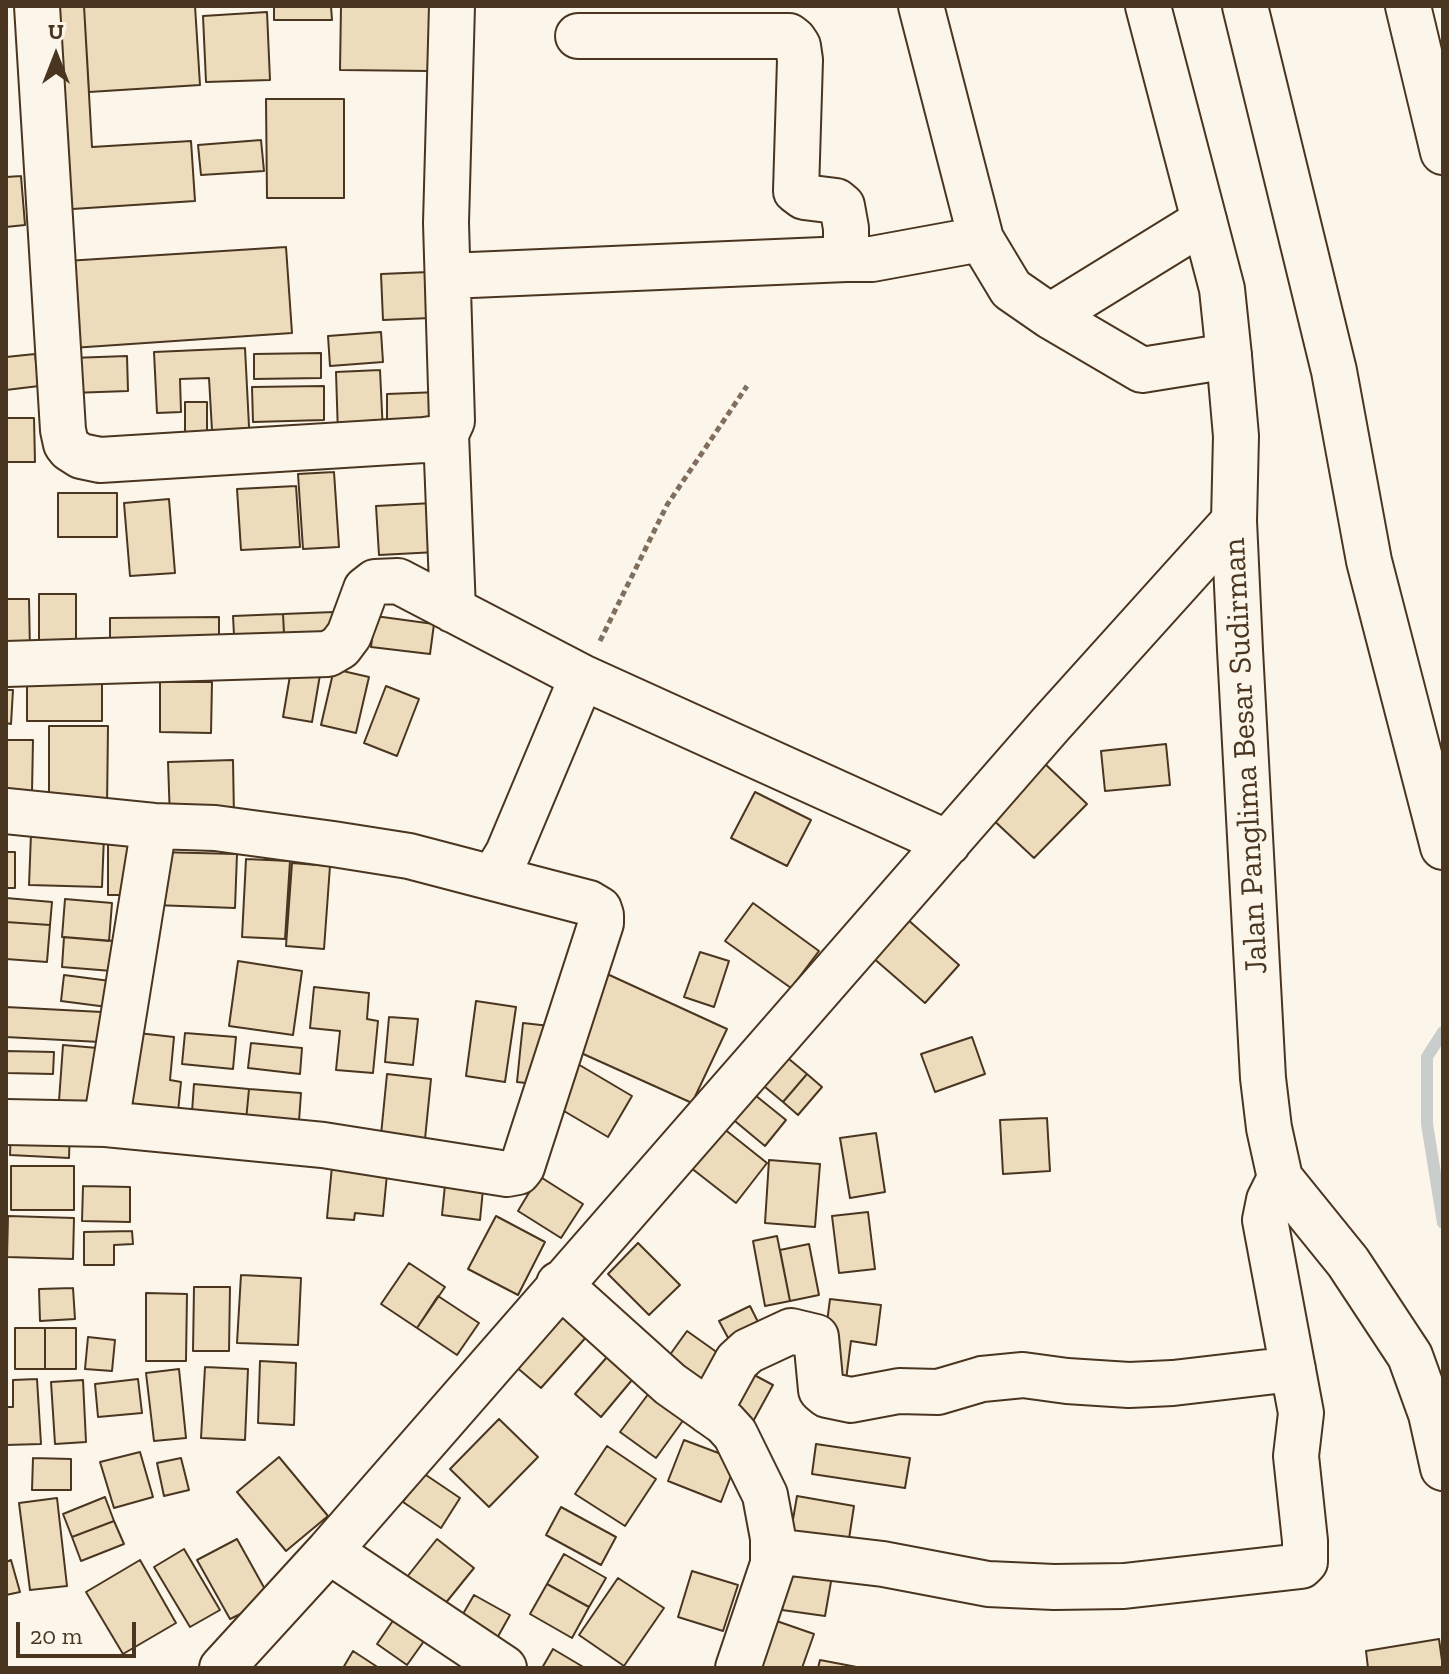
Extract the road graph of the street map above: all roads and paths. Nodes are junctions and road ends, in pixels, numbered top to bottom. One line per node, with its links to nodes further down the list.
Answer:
1 (37, 6): 16 (street)
2 (452, 6): 12 (street)
3 (921, 6): 10 (street)
4 (1148, 6): 9 (street, Jalan Panglima Besar Sudirman)
5 (1245, 6): 24 (street)
6 (1408, 6): 8 (street)
7 (578, 36): 11 (street)
8 (1443, 152)
9 (1204, 221): 13 (street); 14 (street, Jalan Panglima Besar Sudirman)
10 (981, 239): 11 (street); 13 (street)
11 (846, 259): 12 (street)
12 (448, 276): 16 (street)
13 (1050, 316): 14 (street)
14 (1229, 356): 17 (street, Jalan Panglima Besar Sudirman)
15 (747, 386): 20 (path)
16 (446, 434): 18 (street)
17 (1234, 521): 23 (street); 28 (street, Jalan Panglima Besar Sudirman)
18 (453, 610): 19 (street); 20 (street)
19 (6, 664)
20 (582, 677): 23 (street); 25 (street)
21 (6, 811): 22 (street)
22 (154, 826): 25 (street); 27 (street)
23 (948, 843): 29 (street)
24 (1443, 847)
25 (493, 878): 27 (street)
26 (6, 1122): 27 (street)
27 (106, 1124)
28 (1280, 1178): 30 (street); 32 (street, Jalan Panglima Besar Sudirman)
29 (559, 1284): 31 (street); 33 (street)
30 (1293, 1369): 31 (street); 34 (street)
31 (709, 1412): 34 (street)
32 (1443, 1468)
33 (329, 1551): 35 (street); 36 (street)
34 (773, 1551): 37 (street)
35 (222, 1668)
36 (504, 1668)
37 (738, 1668)

